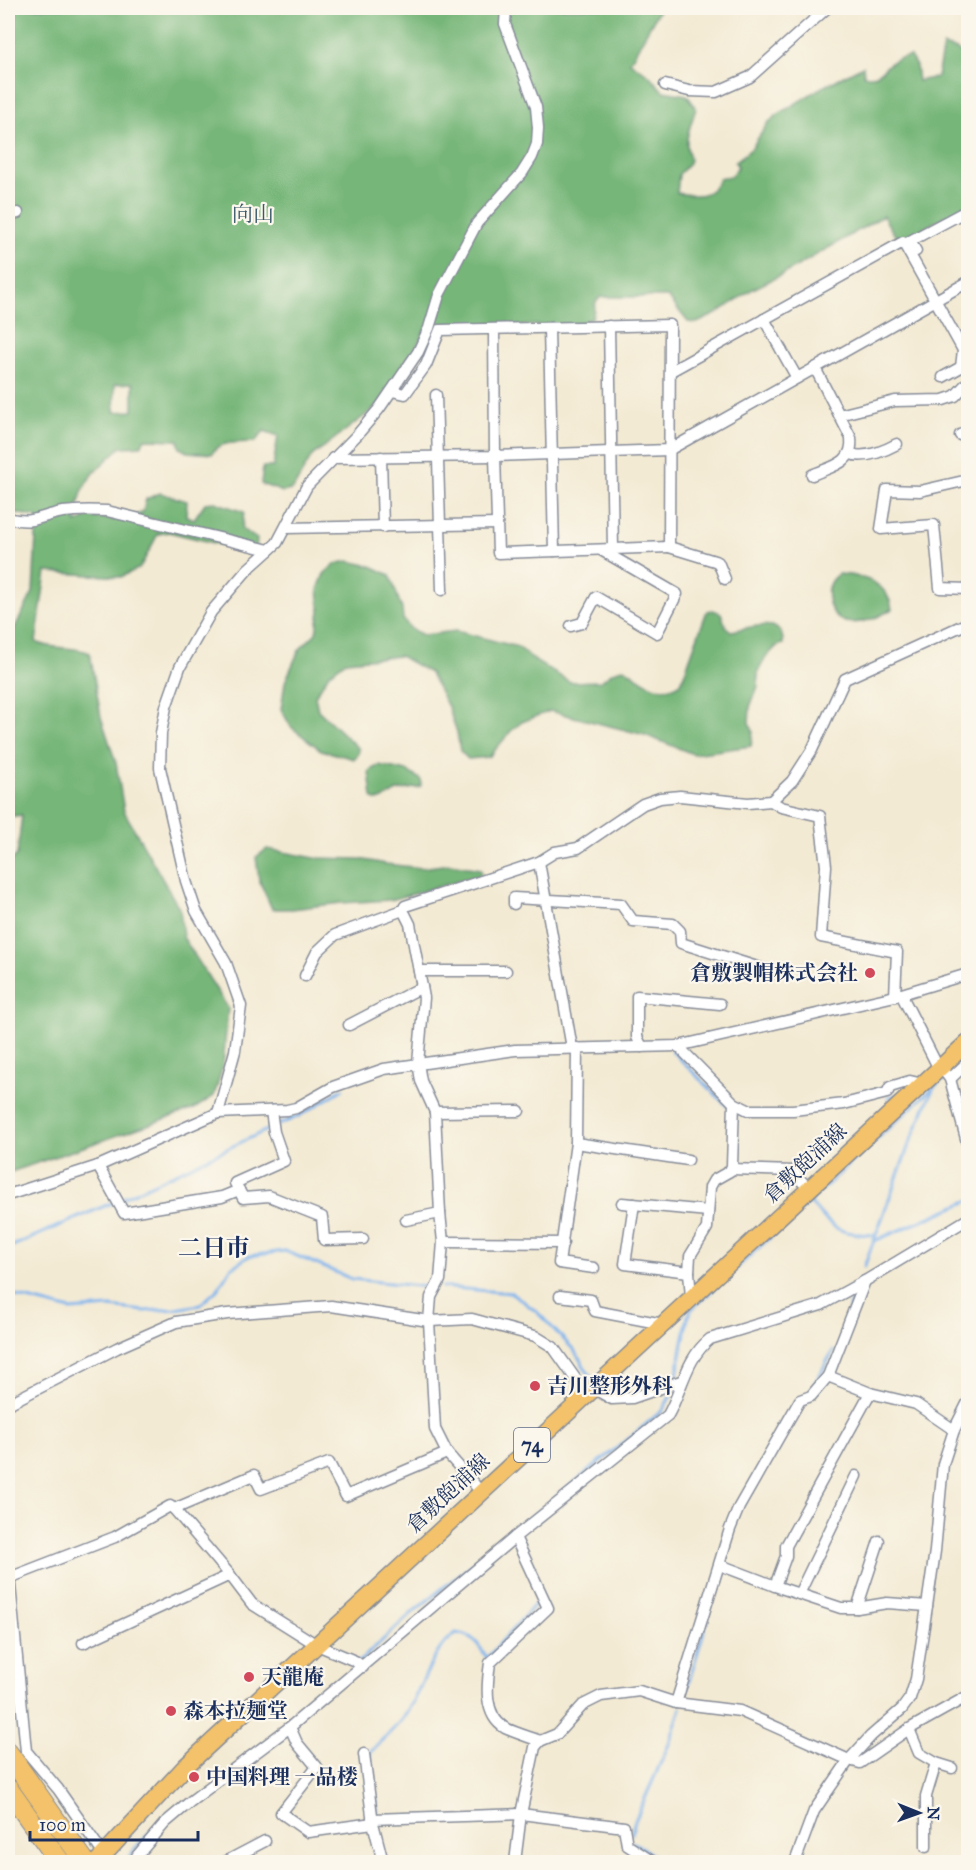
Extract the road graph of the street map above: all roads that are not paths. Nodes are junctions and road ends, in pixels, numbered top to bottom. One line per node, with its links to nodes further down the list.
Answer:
1 (506, 8): 16 (street)
2 (827, 8): 3 (street)
3 (665, 85)
4 (969, 210): 6 (street)
5 (969, 282): 6 (street)
6 (938, 299): 7 (street); 11 (street); 13 (street)
7 (764, 319): 12 (street); 14 (street)
8 (609, 326): 9 (street); 12 (street); 21 (street)
9 (549, 328): 10 (street); 22 (street)
10 (494, 330): 16 (street); 24 (street)
11 (815, 368): 14 (street); 18 (street)
12 (671, 371): 20 (street)
13 (943, 377)
14 (797, 378): 20 (street)
15 (969, 382): 18 (street)
16 (392, 391): 27 (street)
17 (436, 395): 26 (street)
18 (839, 415): 23 (street)
19 (897, 444): 23 (street)
20 (669, 450): 21 (street); 35 (street)
21 (611, 452): 22 (street); 37 (street)
22 (552, 454): 24 (street); 39 (street)
23 (850, 454): 28 (street)
24 (495, 456): 26 (street); 31 (street)
25 (381, 457): 26 (street); 27 (street); 33 (street)
26 (437, 457): 32 (street)
27 (333, 458): 34 (street)
28 (812, 475)
29 (969, 480): 41 (street)
30 (8, 518): 38 (street)
31 (497, 524): 32 (street); 39 (street)
32 (440, 525): 33 (street); 42 (street)
33 (383, 527): 34 (street)
34 (286, 528): 38 (street)
35 (669, 547): 37 (street); 40 (street)
36 (599, 549): 37 (street); 39 (street); 44 (street)
37 (613, 549)
38 (269, 550): 71 (street)
39 (554, 551)
40 (725, 579)
41 (969, 589)
42 (442, 590)
43 (969, 623): 45 (street)
44 (571, 627)
45 (771, 801): 46 (street); 56 (street)
46 (539, 862): 47 (street); 49 (street)
47 (546, 900): 48 (street); 52 (street); 62 (street)
48 (514, 904)
49 (403, 910): 50 (street); 54 (street)
50 (419, 971): 51 (street); 55 (street)
51 (506, 971)
52 (776, 974)
53 (969, 974): 56 (street)
54 (305, 976)
55 (422, 987): 58 (street); 64 (street)
56 (898, 995): 60 (street); 65 (street)
57 (720, 1004): 61 (street)
58 (349, 1025)
59 (969, 1042): 65 (main road, 倉敷飽浦線 / 74)
60 (678, 1046): 61 (street); 67 (street)
61 (642, 1047): 62 (street)
62 (575, 1048): 64 (street); 72 (street)
63 (969, 1062): 65 (street)
64 (418, 1063): 68 (street); 70 (street)
65 (945, 1073): 66 (main road, 倉敷飽浦線 / 74); 73 (street)
66 (923, 1084): 67 (street); 78 (main road, 倉敷飽浦線 / 74)
67 (734, 1103): 76 (street)
68 (271, 1111): 71 (street); 77 (street)
69 (519, 1111): 70 (street)
70 (435, 1112): 83 (street)
71 (218, 1113): 75 (street)
72 (576, 1143): 74 (street); 88 (street)
73 (969, 1146)
74 (688, 1160)
75 (98, 1166): 77 (street); 79 (street)
76 (731, 1169): 78 (street); 82 (street)
77 (239, 1190): 86 (street)
78 (810, 1190): 93 (main road, 倉敷飽浦線 / 74)
79 (8, 1195)
80 (622, 1203): 81 (street)
81 (634, 1204): 82 (street); 90 (street)
82 (708, 1211): 90 (street)
83 (440, 1213): 85 (street); 87 (street)
84 (969, 1219): 91 (street)
85 (406, 1220)
86 (363, 1239)
87 (443, 1242): 88 (street); 94 (street)
88 (563, 1243): 89 (street)
89 (594, 1268)
90 (689, 1272): 93 (street)
91 (865, 1281): 96 (street); 97 (street)
92 (560, 1296): 95 (street)
93 (691, 1299): 95 (main road, 倉敷飽浦線 / 74)
94 (429, 1321): 98 (street); 101 (street); 103 (street)
95 (663, 1324): 98 (main road, 倉敷飽浦線 / 74)
96 (828, 1376): 99 (street); 110 (street)
97 (681, 1381): 98 (street); 107 (street)
98 (590, 1392): 105 (main road, 倉敷飽浦線 / 74)
99 (870, 1393): 102 (street); 113 (street)
100 (969, 1402): 102 (street)
101 (8, 1404)
102 (954, 1430): 115 (street)
103 (447, 1453): 105 (street); 106 (street)
104 (856, 1476): 114 (street)
105 (481, 1492): 118 (main road, 倉敷飽浦線 / 74)
106 (174, 1509): 111 (street); 112 (street)
107 (515, 1537): 119 (street); 124 (street)
108 (879, 1541): 116 (street)
109 (8, 1564): 112 (street)
110 (720, 1565): 113 (street); 121 (street)
111 (230, 1575): 117 (street); 118 (street)
112 (9, 1578): 136 (street)
113 (775, 1586): 114 (street)
114 (799, 1594): 116 (street)
115 (927, 1606): 116 (street); 127 (street)
116 (857, 1608)
117 (83, 1643)
118 (317, 1645): 119 (street); 136 (main road, 倉敷飽浦線 / 74)
119 (360, 1664): 122 (street)
120 (969, 1696): 123 (street)
121 (680, 1703): 124 (street); 127 (street)
122 (290, 1727): 132 (street); 135 (street)
123 (909, 1729): 127 (street); 128 (street)
124 (540, 1741): 131 (street)
125 (8, 1754): 138 (highway)
126 (364, 1754): 132 (street)
127 (849, 1760): 143 (street)
128 (936, 1763): 129 (street); 134 (street)
129 (952, 1768)
130 (8, 1789): 137 (highway)
131 (520, 1814): 132 (street); 141 (street); 142 (street)
132 (373, 1821): 140 (street)
133 (265, 1840): 139 (street)
134 (926, 1847)
135 (137, 1856)
136 (103, 1860)
137 (60, 1863)
138 (85, 1863)
139 (225, 1863)
140 (383, 1863)
141 (515, 1863)
142 (653, 1863)
143 (795, 1863)

